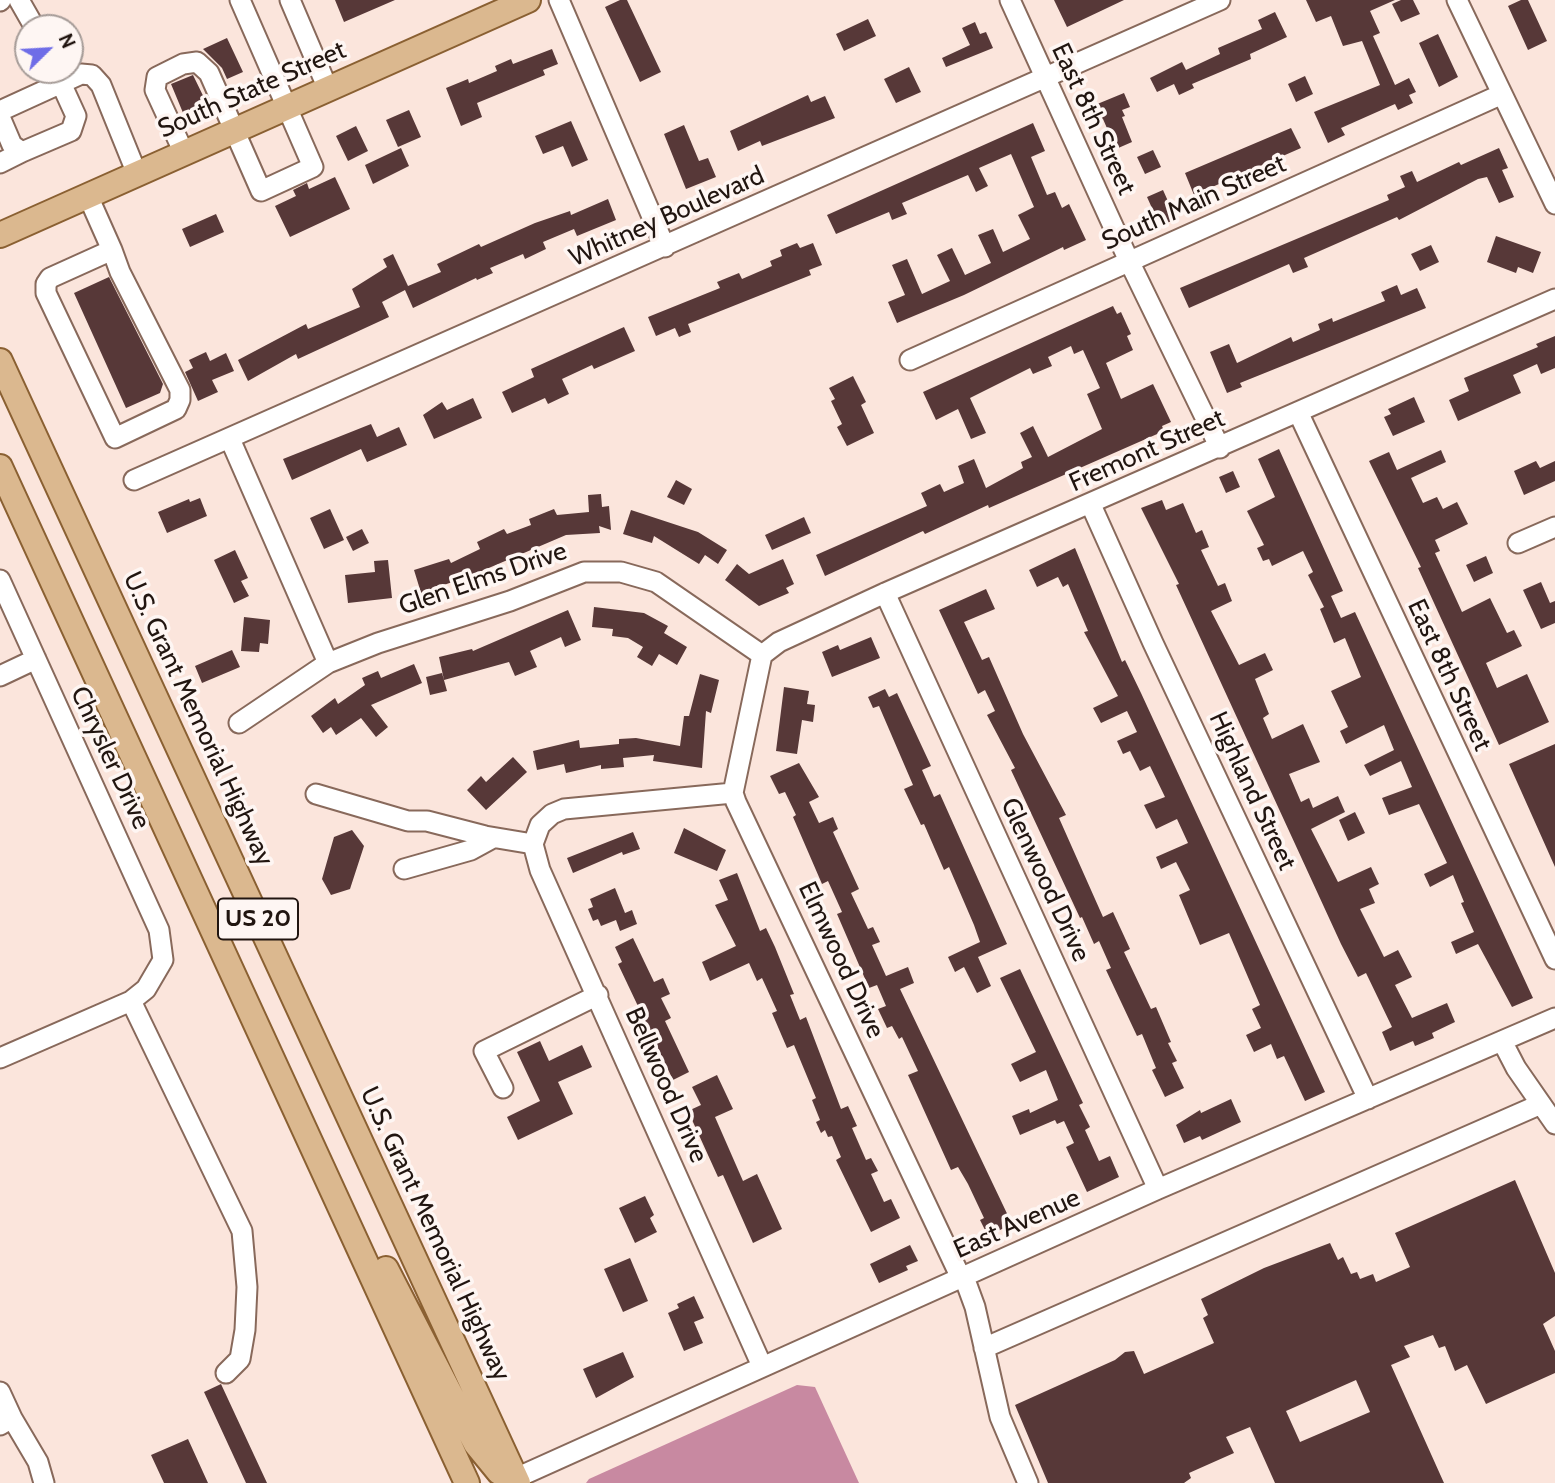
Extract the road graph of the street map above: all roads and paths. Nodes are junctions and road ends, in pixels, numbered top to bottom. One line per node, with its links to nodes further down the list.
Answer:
1 (240, 0): 14 (street)
2 (289, 0): 12 (street)
3 (528, 0): 12 (main road, South State Street)
4 (559, 0): 25 (street)
5 (1010, 0): 9 (street, East 8th Street)
6 (1220, 0): 9 (street, Whitney Boulevard)
7 (1457, 0): 13 (street)
8 (84, 74): 21 (street)
9 (1045, 78): 25 (street, Whitney Boulevard); 27 (street, East 8th Street)
10 (45, 84): 15 (street)
11 (62, 84): 18 (street)
12 (328, 89): 14 (main road, South State Street)
13 (1500, 95): 23 (street); 27 (street, South Main Street)
14 (286, 107): 17 (main road, South State Street); 17 (street)
15 (0, 111)
16 (0, 117): 18 (street)
17 (233, 131): 19 (main road, South State Street); 19 (street)
18 (22, 152): 20 (street)
19 (184, 153): 21 (main road, South State Street)
20 (0, 163)
21 (137, 174): 22 (main road, South State Street)
22 (88, 196): 24 (main road, South State Street); 26 (street)
23 (1555, 204)
24 (0, 235)
25 (665, 247): 32 (street, Whitney Boulevard)
26 (112, 250): 26 (street)
27 (1129, 261): 29 (street, South Main Street); 33 (street, East 8th Street)
28 (1555, 299): 31 (street, Fremont Street)
29 (910, 360)
30 (0, 361): 69 (main road, U.S. Grant Memorial Highway / US 20)
31 (1298, 412): 33 (street, Fremont Street); 51 (street, East 8th Street)
32 (230, 439): 35 (street, Whitney Boulevard); 43 (street)
33 (1220, 448): 36 (street, Fremont Street)
34 (0, 467): 59 (main road, US 20)
35 (134, 480)
36 (1091, 505): 40 (street, Fremont Street); 58 (street, Highland Street)
37 (1555, 527): 38 (street)
38 (1518, 543)
39 (0, 580): 42 (street, Chrysler Drive)
40 (885, 593): 41 (street, Fremont Street); 62 (street, Glenwood Drive)
41 (762, 655): 43 (street, Glen Elms Drive); 46 (street)
42 (36, 659): 44 (street); 53 (street, Chrysler Drive)
43 (328, 663): 45 (street, Glen Elms Drive)
44 (0, 676)
45 (239, 723)
46 (733, 793): 48 (street); 63 (street, Elmwood Drive)
47 (316, 794): 49 (street)
48 (536, 834): 49 (street); 52 (street, Bellwood Drive)
49 (493, 838): 50 (street)
50 (404, 869)
51 (1555, 959)
52 (598, 995): 57 (street); 65 (street, Bellwood Drive)
53 (131, 1000): 56 (street); 66 (street)
54 (1555, 1018): 55 (street, East Avenue)
55 (1503, 1041): 58 (street, East Avenue); 60 (street)
56 (0, 1058)
57 (503, 1088)
58 (1368, 1099): 62 (street, East Avenue)
59 (292, 1104): 69 (main road); 71 (main road, US 20)
60 (1541, 1104): 61 (street); 64 (street)
61 (1555, 1124)
62 (1158, 1189): 63 (street, East Avenue)
63 (962, 1277): 64 (street, Elmwood Drive); 65 (street, East Avenue)
64 (985, 1348): 72 (street, Elmwood Drive)
65 (762, 1366): 69 (street, East Avenue)
66 (226, 1373)
67 (0, 1392): 68 (street)
68 (6, 1422): 70 (street)
69 (512, 1481)
70 (44, 1483)
71 (467, 1483)
72 (1028, 1483)

